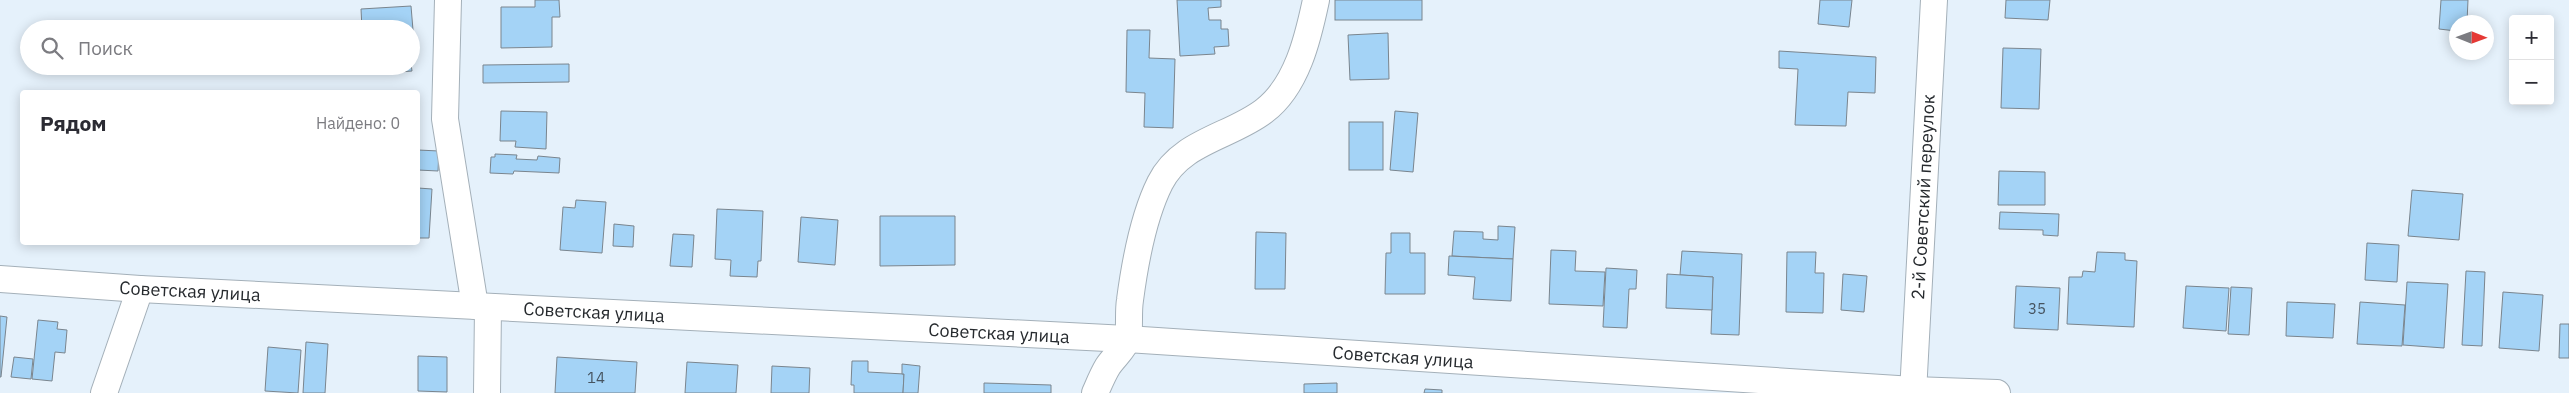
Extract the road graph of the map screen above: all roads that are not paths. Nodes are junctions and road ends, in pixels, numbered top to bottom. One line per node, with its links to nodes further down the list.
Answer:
1 (448, 0): 6 (street)
2 (1316, 0): 7 (street)
3 (1934, 0): 8 (street, 2-й Советский переулок)
4 (0, 279): 5 (street, Советская улица)
5 (140, 289): 6 (street, Советская улица); 9 (street)
6 (482, 306): 7 (street, Советская улица); 10 (street)
7 (1127, 339): 8 (street, Советская улица); 11 (street)
8 (1913, 392): 12 (street, Советская улица)
9 (104, 393)
10 (487, 393)
11 (1095, 393)
12 (1997, 393)

